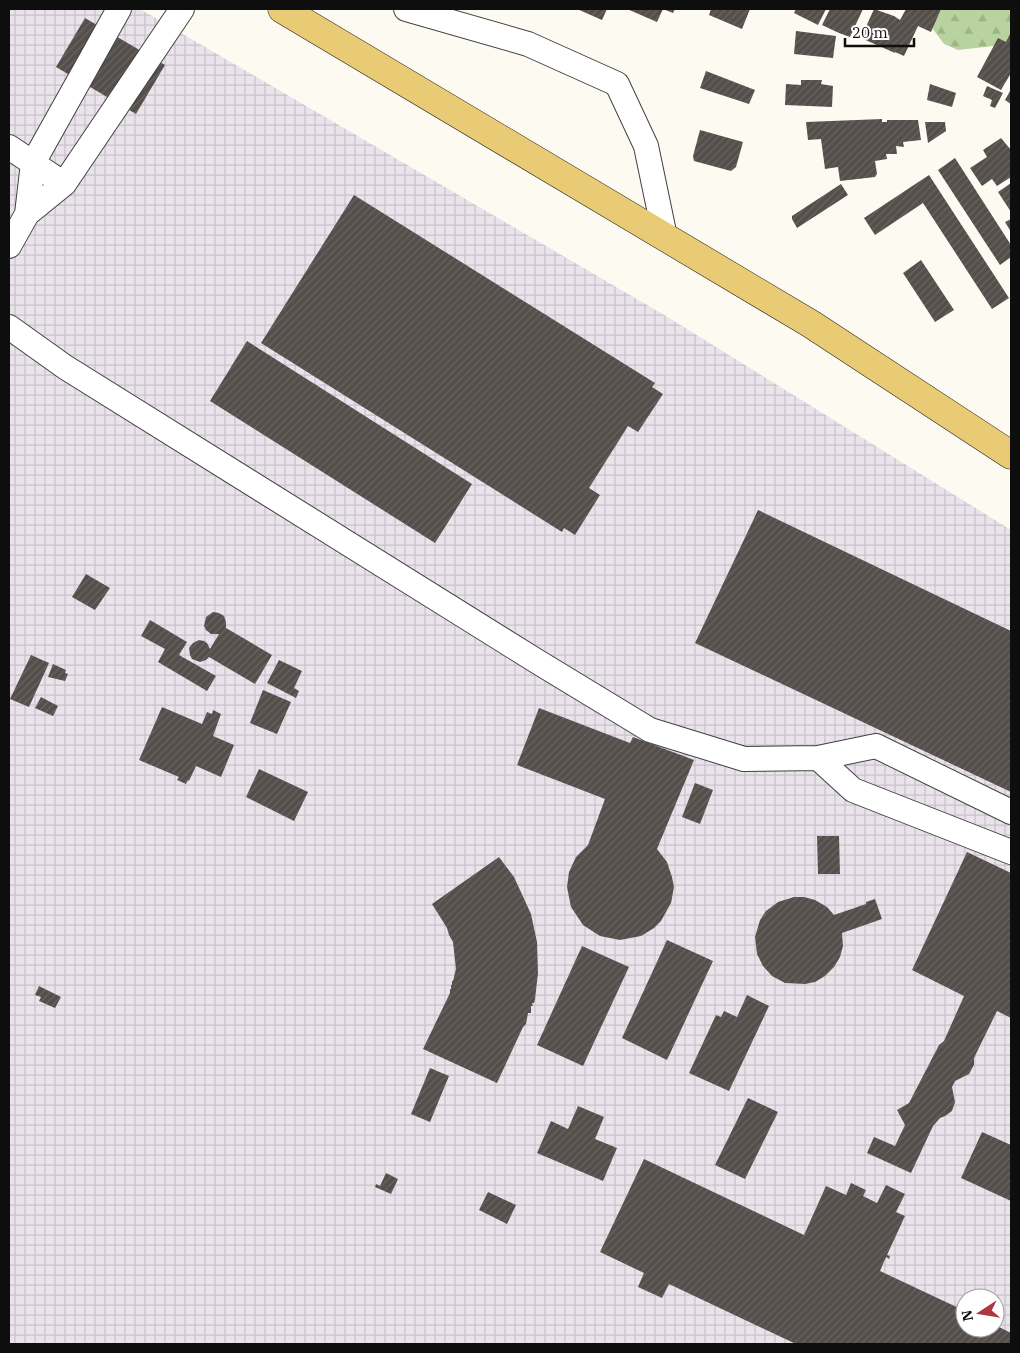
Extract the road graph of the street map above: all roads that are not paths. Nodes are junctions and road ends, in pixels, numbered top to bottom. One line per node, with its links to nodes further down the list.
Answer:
1 (119, 9): 6 (street)
2 (182, 9): 7 (street)
3 (282, 9): 9 (main road)
4 (406, 9): 9 (street)
5 (9, 147): 6 (street)
6 (33, 163): 7 (street); 8 (street)
7 (64, 184): 8 (street)
8 (27, 214): 10 (street)
9 (665, 238): 12 (main road)
10 (9, 246)
11 (9, 327): 13 (street)
12 (1011, 455)
13 (818, 758): 14 (street); 15 (street)
14 (1011, 812)
15 (1011, 852)

